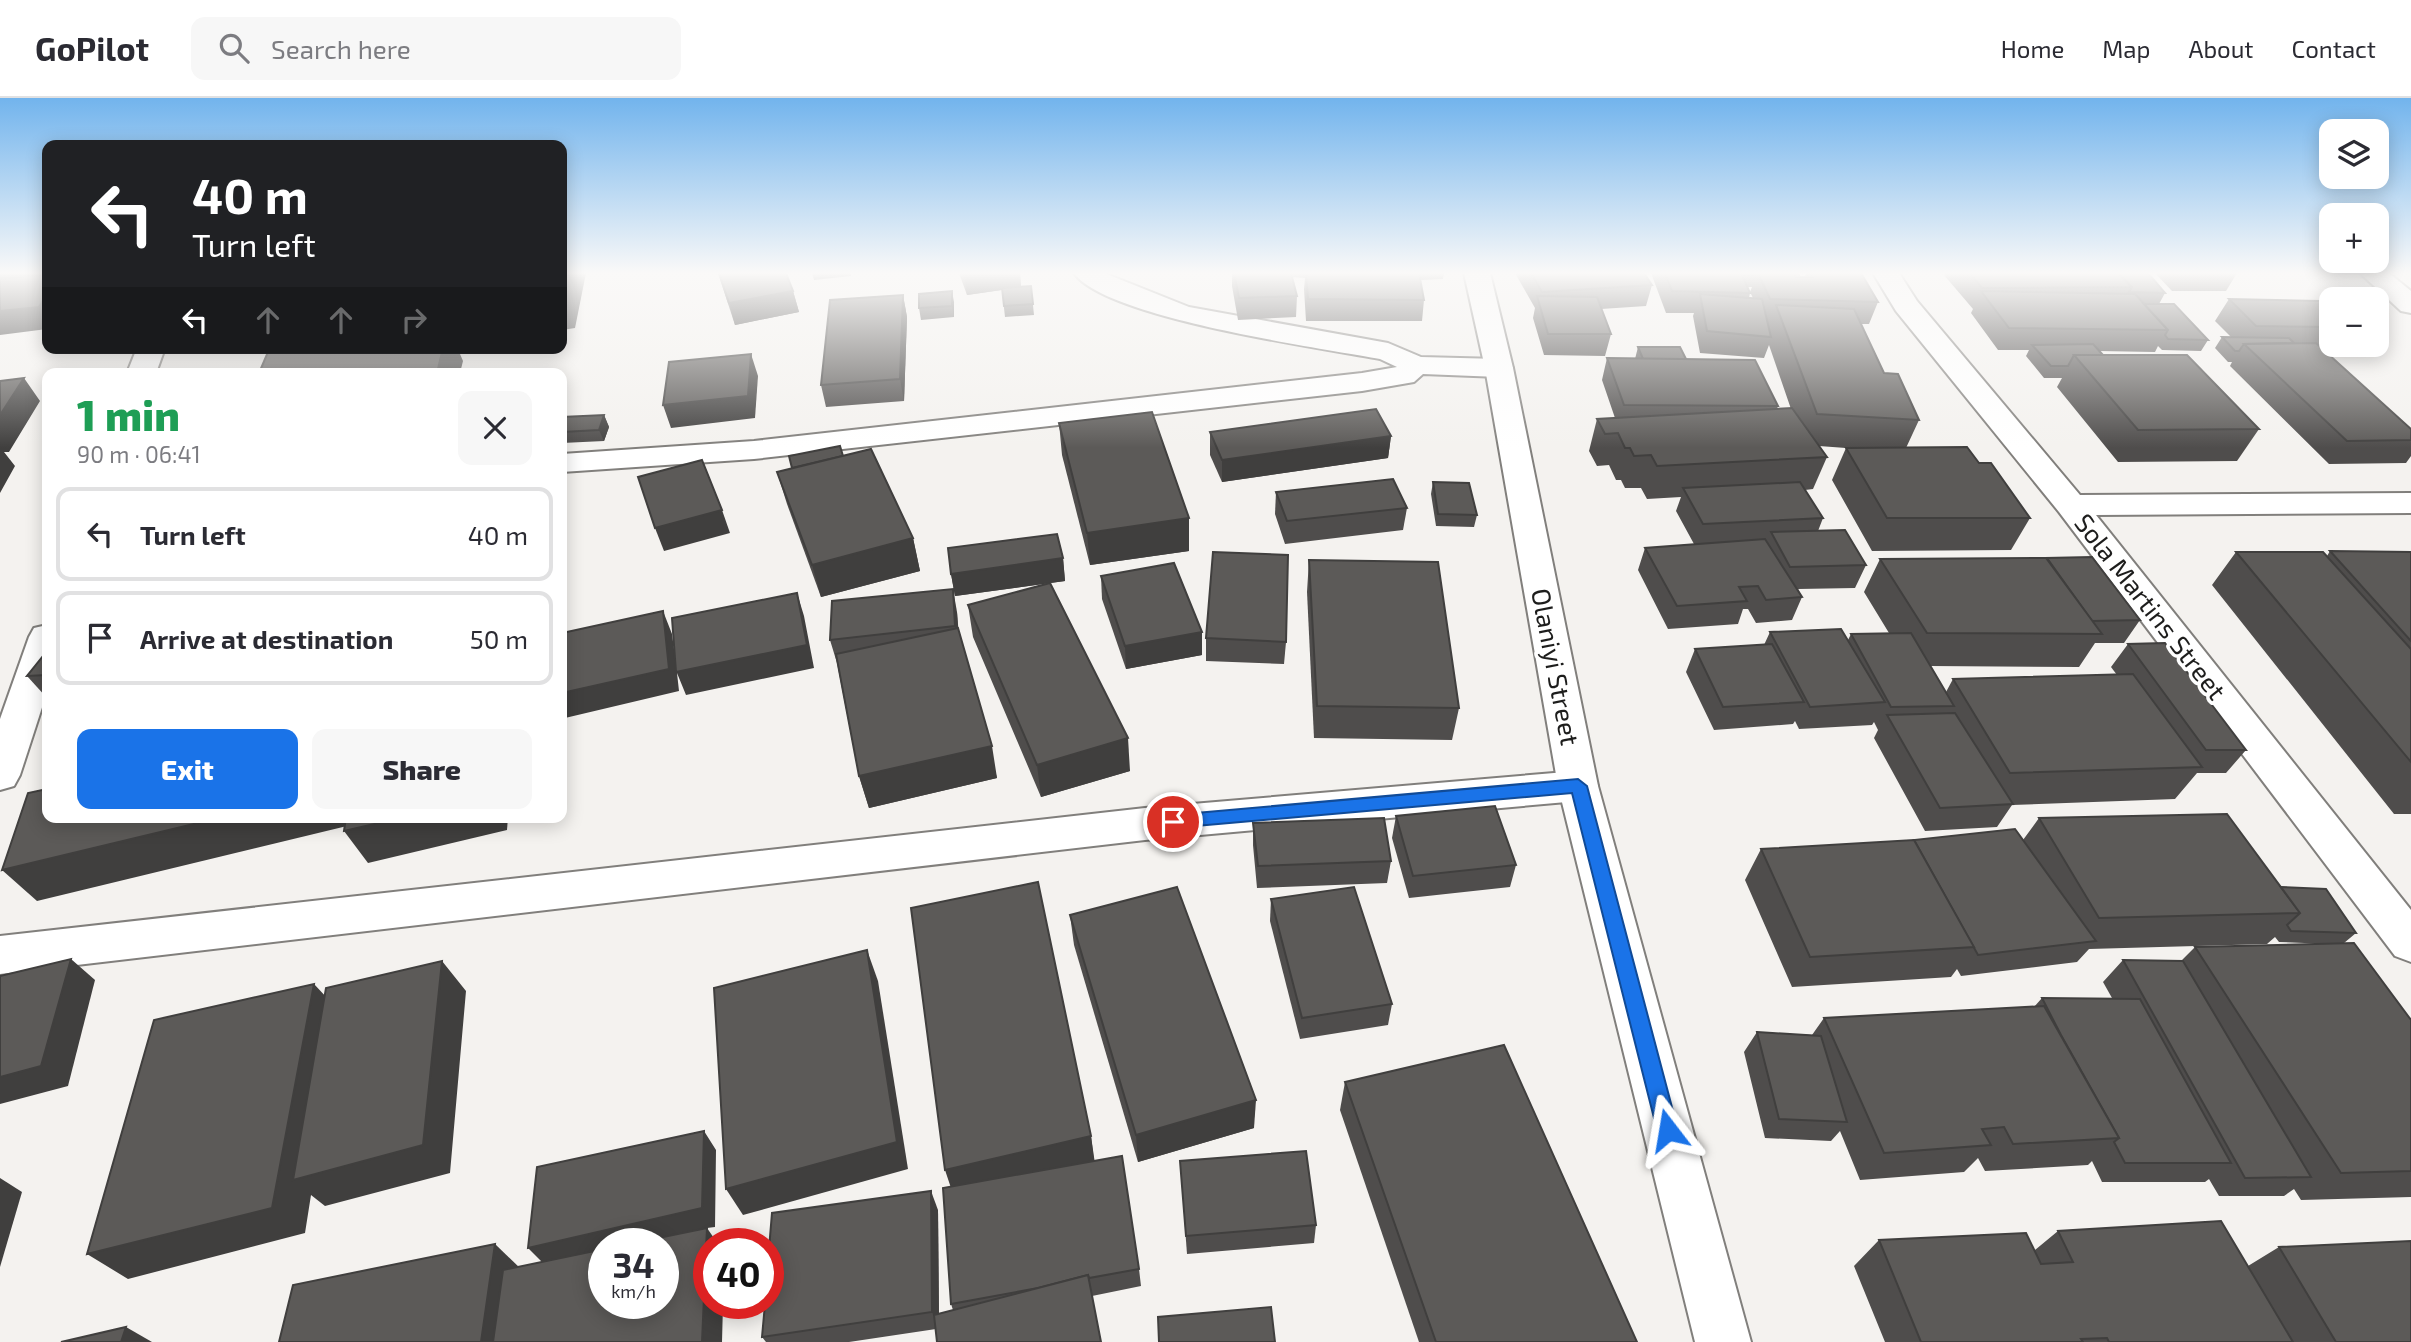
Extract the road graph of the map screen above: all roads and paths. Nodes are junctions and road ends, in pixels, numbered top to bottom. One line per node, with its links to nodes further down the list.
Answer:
1 (1275, 331): 4 (street)
2 (1490, 331): 5 (street, Olaniyi Street)
3 (1927, 331): 8 (street, Sola Martins Street)
4 (1416, 365): 5 (street); 6 (street)
5 (1499, 368): 11 (street, Olaniyi Street)
6 (567, 463)
7 (2411, 503): 8 (street)
8 (2071, 505): 12 (street, Sola Martins Street)
9 (42, 652): 10 (street)
10 (0, 775)
11 (1578, 786): 13 (street); 14 (street, Olaniyi Street)
12 (2411, 943)
13 (0, 955)
14 (1723, 1342)

